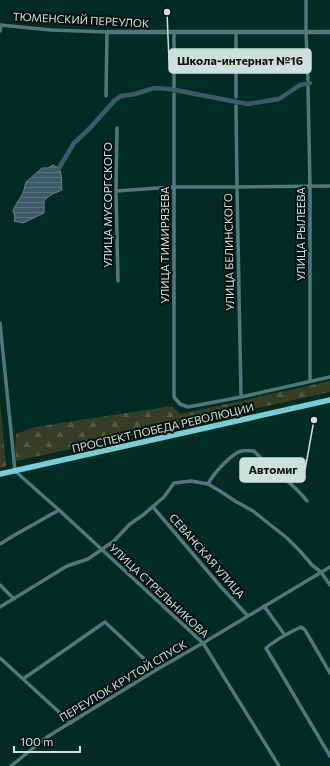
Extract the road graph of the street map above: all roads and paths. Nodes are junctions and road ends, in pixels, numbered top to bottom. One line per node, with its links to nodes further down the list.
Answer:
1 (306, 0): 7 (street)
2 (1, 25): 3 (street); 4 (street, ТЮМЕНСКИЙ ПЕРЕУЛОК)
3 (0, 31)
4 (107, 32): 5 (street, ТЮМЕНСКИЙ ПЕРЕУЛОК); 13 (street)
5 (174, 32): 6 (street, ТЮМЕНСКИЙ ПЕРЕУЛОК); 10 (street)
6 (236, 32): 7 (street, ТЮМЕНСКИЙ ПЕРЕУЛОК); 14 (street)
7 (306, 32): 8 (street, ТЮМЕНСКИЙ ПЕРЕУЛОК); 9 (street)
8 (330, 32)
9 (308, 80)
10 (174, 86)
11 (308, 87): 17 (street, УЛИЦА РЫЛЕЕВА)
12 (174, 94): 19 (street, УЛИЦА ТИМИРЯЗЕВА)
13 (106, 96)
14 (236, 97)
15 (236, 106): 20 (street, УЛИЦА БЕЛИНСКОГО)
16 (117, 128): 21 (street, УЛИЦА МУСОРГСКОГО)
17 (310, 186): 18 (street); 20 (street); 25 (street, УЛИЦА РЫЛЕЕВА)
18 (330, 186)
19 (173, 187): 20 (street); 21 (street); 26 (street, УЛИЦА ТИМИРЯЗЕВА)
20 (237, 187): 26 (street, УЛИЦА БЕЛИНСКОГО)
21 (116, 191): 22 (street, УЛИЦА МУСОРГСКОГО)
22 (118, 281)
23 (0, 323): 28 (street)
24 (330, 377): 25 (street)
25 (310, 381): 26 (street)
26 (241, 397)
27 (330, 400): 28 (main road, ПРОСПЕКТ ПОБЕДА РЕВОЛЮЦИИ)
28 (15, 471): 29 (main road, ПРОСПЕКТ ПОБЕДА РЕВОЛЮЦИИ); 33 (street, УЛИЦА СТРЕЛЬНИКОВА)
29 (0, 474)
30 (208, 484): 31 (street); 32 (street); 37 (street)
31 (307, 501)
32 (153, 507): 35 (street); 43 (street, СЕВАНСКАЯ УЛИЦА)
33 (59, 510): 34 (street); 35 (street, УЛИЦА СТРЕЛЬНИКОВА)
34 (0, 544)
35 (102, 550): 40 (street); 45 (street, УЛИЦА СТРЕЛЬНИКОВА)
36 (330, 567): 37 (street, ПЕРЕУЛОК КРУТОЙ СПУСК)
37 (321, 572): 39 (street); 41 (street, ПЕРЕУЛОК КРУТОЙ СПУСК)
38 (0, 585): 40 (street)
39 (330, 585)
40 (14, 599): 42 (street)
41 (264, 606): 43 (street, ПЕРЕУЛОК КРУТОЙ СПУСК); 44 (street)
42 (0, 607)
43 (248, 616): 45 (street, ПЕРЕУЛОК КРУТОЙ СПУСК)
44 (284, 634): 48 (street); 51 (street)
45 (203, 643): 47 (street, ПЕРЕУЛОК КРУТОЙ СПУСК); 53 (street, УЛИЦА СТРЕЛЬНИКОВА)
46 (0, 658): 49 (street)
47 (156, 670): 49 (street); 50 (street, ПЕРЕУЛОК КРУТОЙ СПУСК)
48 (330, 673)
49 (23, 679): 50 (street)
50 (72, 723): 52 (street, ПЕРЕУЛОК КРУТОЙ СПУСК)
51 (330, 756)
52 (11, 766)
53 (279, 766)

